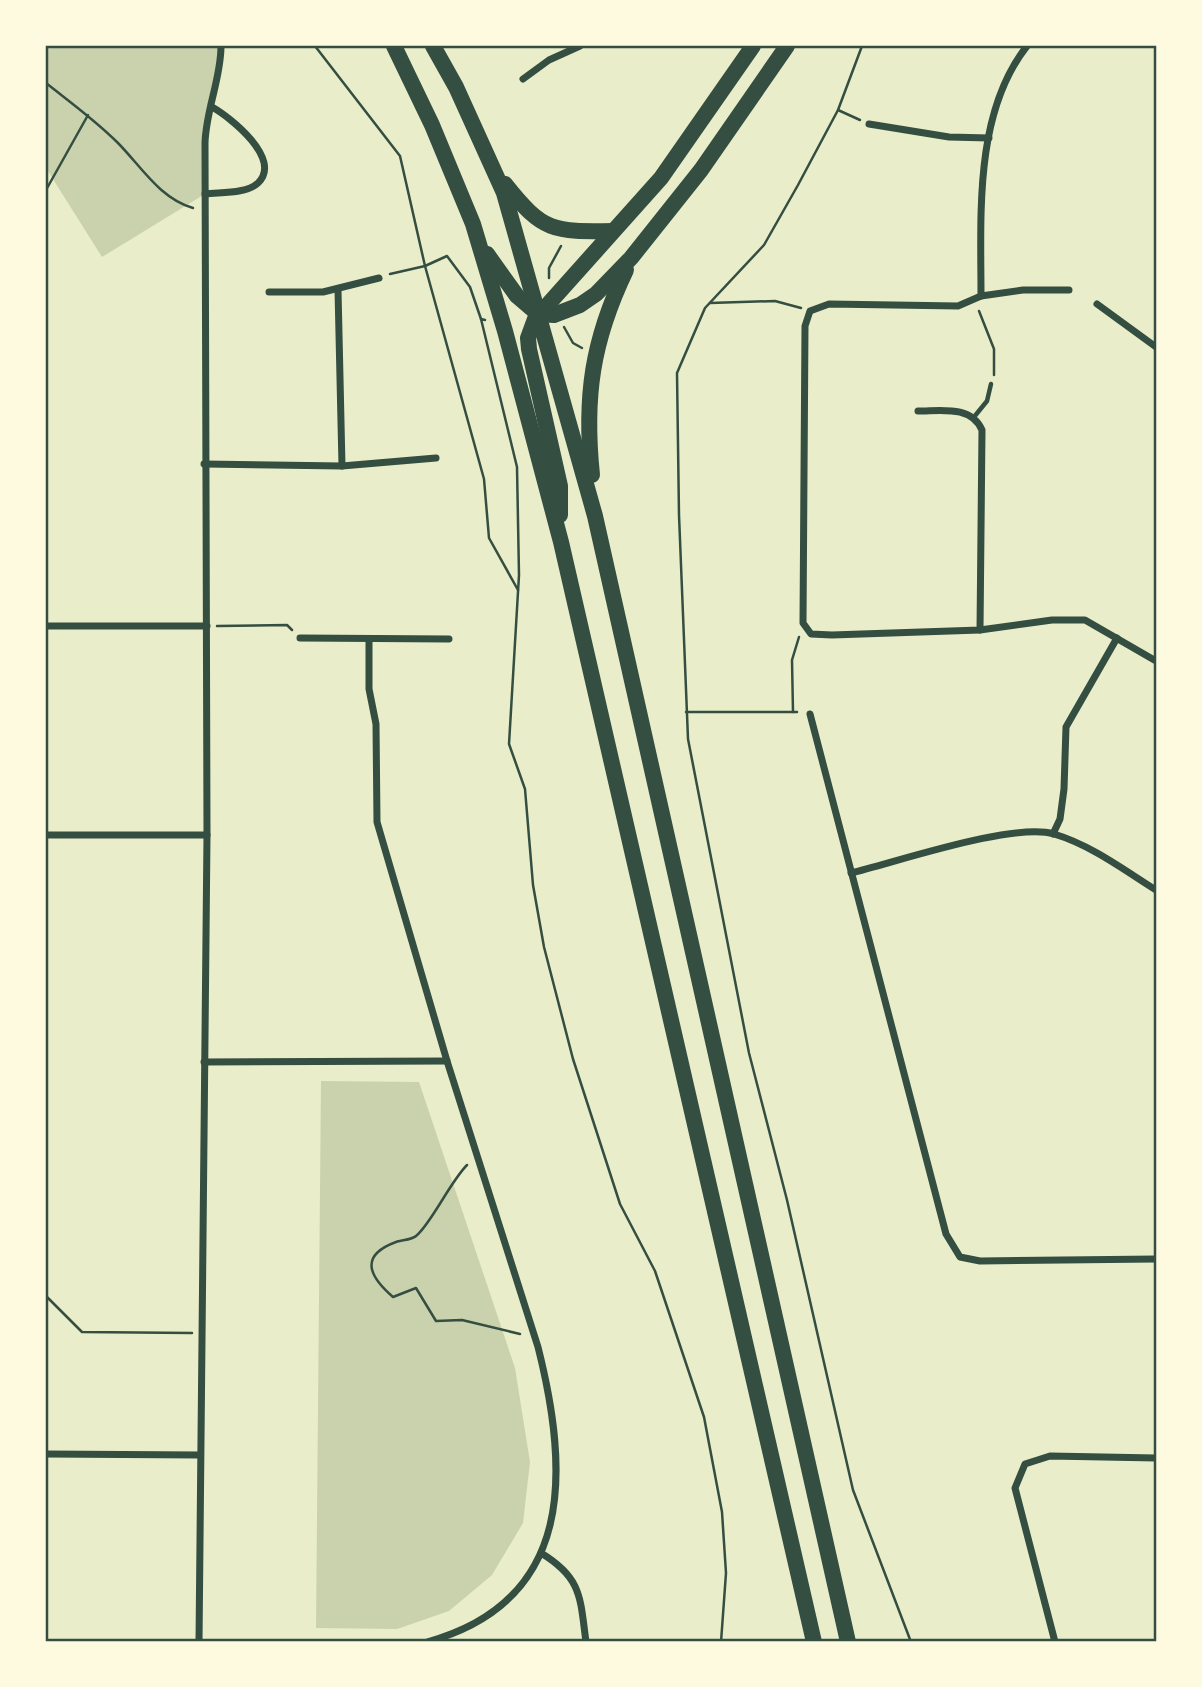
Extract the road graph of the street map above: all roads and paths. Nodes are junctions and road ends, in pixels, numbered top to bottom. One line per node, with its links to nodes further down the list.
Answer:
1 (221, 46): 12 (street)
2 (314, 46): 25 (path)
3 (394, 46): 22 (main road)
4 (433, 46): 17 (main road)
5 (580, 46): 10 (street)
6 (753, 46): 21 (main road)
7 (787, 46): 24 (main road)
8 (862, 46): 13 (path)
9 (1027, 46): 16 (street)
10 (523, 79)
11 (46, 83): 14 (path)
12 (212, 107): 19 (street); 19 (street)
13 (838, 110): 15 (path); 32 (path)
14 (88, 115): 18 (path); 20 (path)
15 (869, 124): 16 (street)
16 (989, 138): 31 (street)
17 (496, 172): 21 (main road); 36 (main road)
18 (46, 190)
19 (205, 194): 20 (street)
20 (205, 211): 47 (street)
21 (613, 231): 36 (main road)
22 (478, 241): 36 (main road); 39 (main road)
23 (562, 243): 27 (path)
24 (631, 258): 36 (main road); 49 (main road)
25 (425, 265): 26 (path); 37 (path); 51 (path)
26 (379, 278): 28 (street)
27 (550, 281)
28 (338, 290): 30 (street); 48 (street)
29 (1069, 290): 31 (street)
30 (269, 292)
31 (981, 296): 35 (street)
32 (710, 303): 35 (path); 61 (path)
33 (1097, 304): 40 (street)
34 (977, 308): 42 (path)
35 (810, 311): 52 (street)
36 (538, 314): 49 (main road); 50 (main road)
37 (481, 319): 39 (path); 51 (path)
38 (562, 322): 41 (path)
39 (503, 324): 50 (main road)
40 (1157, 347)
41 (588, 349)
42 (994, 375)
43 (991, 384): 45 (lane)
44 (918, 411): 45 (street)
45 (974, 417): 55 (street)
46 (436, 458): 48 (street)
47 (204, 464): 48 (street); 54 (street)
48 (342, 467)
49 (595, 516): 85 (main road)
50 (561, 542): 84 (main road)
51 (518, 590): 83 (path)
52 (803, 623): 55 (street); 62 (path)
53 (46, 626): 54 (street)
54 (206, 626): 56 (path); 66 (street)
55 (980, 630): 57 (street)
56 (300, 638): 58 (street)
57 (1117, 638): 60 (street); 64 (street)
58 (369, 639): 59 (street); 69 (street)
59 (449, 639)
60 (1157, 661)
61 (686, 712): 62 (path); 86 (path)
62 (793, 712): 63 (path)
63 (810, 714): 67 (street)
64 (1053, 834): 67 (street); 68 (street)
65 (46, 835): 66 (street)
66 (207, 835): 70 (street)
67 (851, 873): 72 (street)
68 (1157, 890)
69 (447, 1061): 70 (street); 71 (street)
70 (204, 1062): 74 (street)
71 (477, 1155): 75 (street); 75 (path)
72 (1157, 1259)
73 (46, 1296): 74 (path)
74 (201, 1333): 77 (street)
75 (535, 1340): 79 (street)
76 (46, 1454): 77 (street)
77 (200, 1455): 80 (street)
78 (1157, 1458): 87 (street)
79 (541, 1553): 81 (street); 82 (street)
80 (200, 1642)
81 (426, 1642)
82 (586, 1642)
83 (721, 1642)
84 (814, 1642)
85 (848, 1642)
86 (911, 1642)
87 (1055, 1642)

